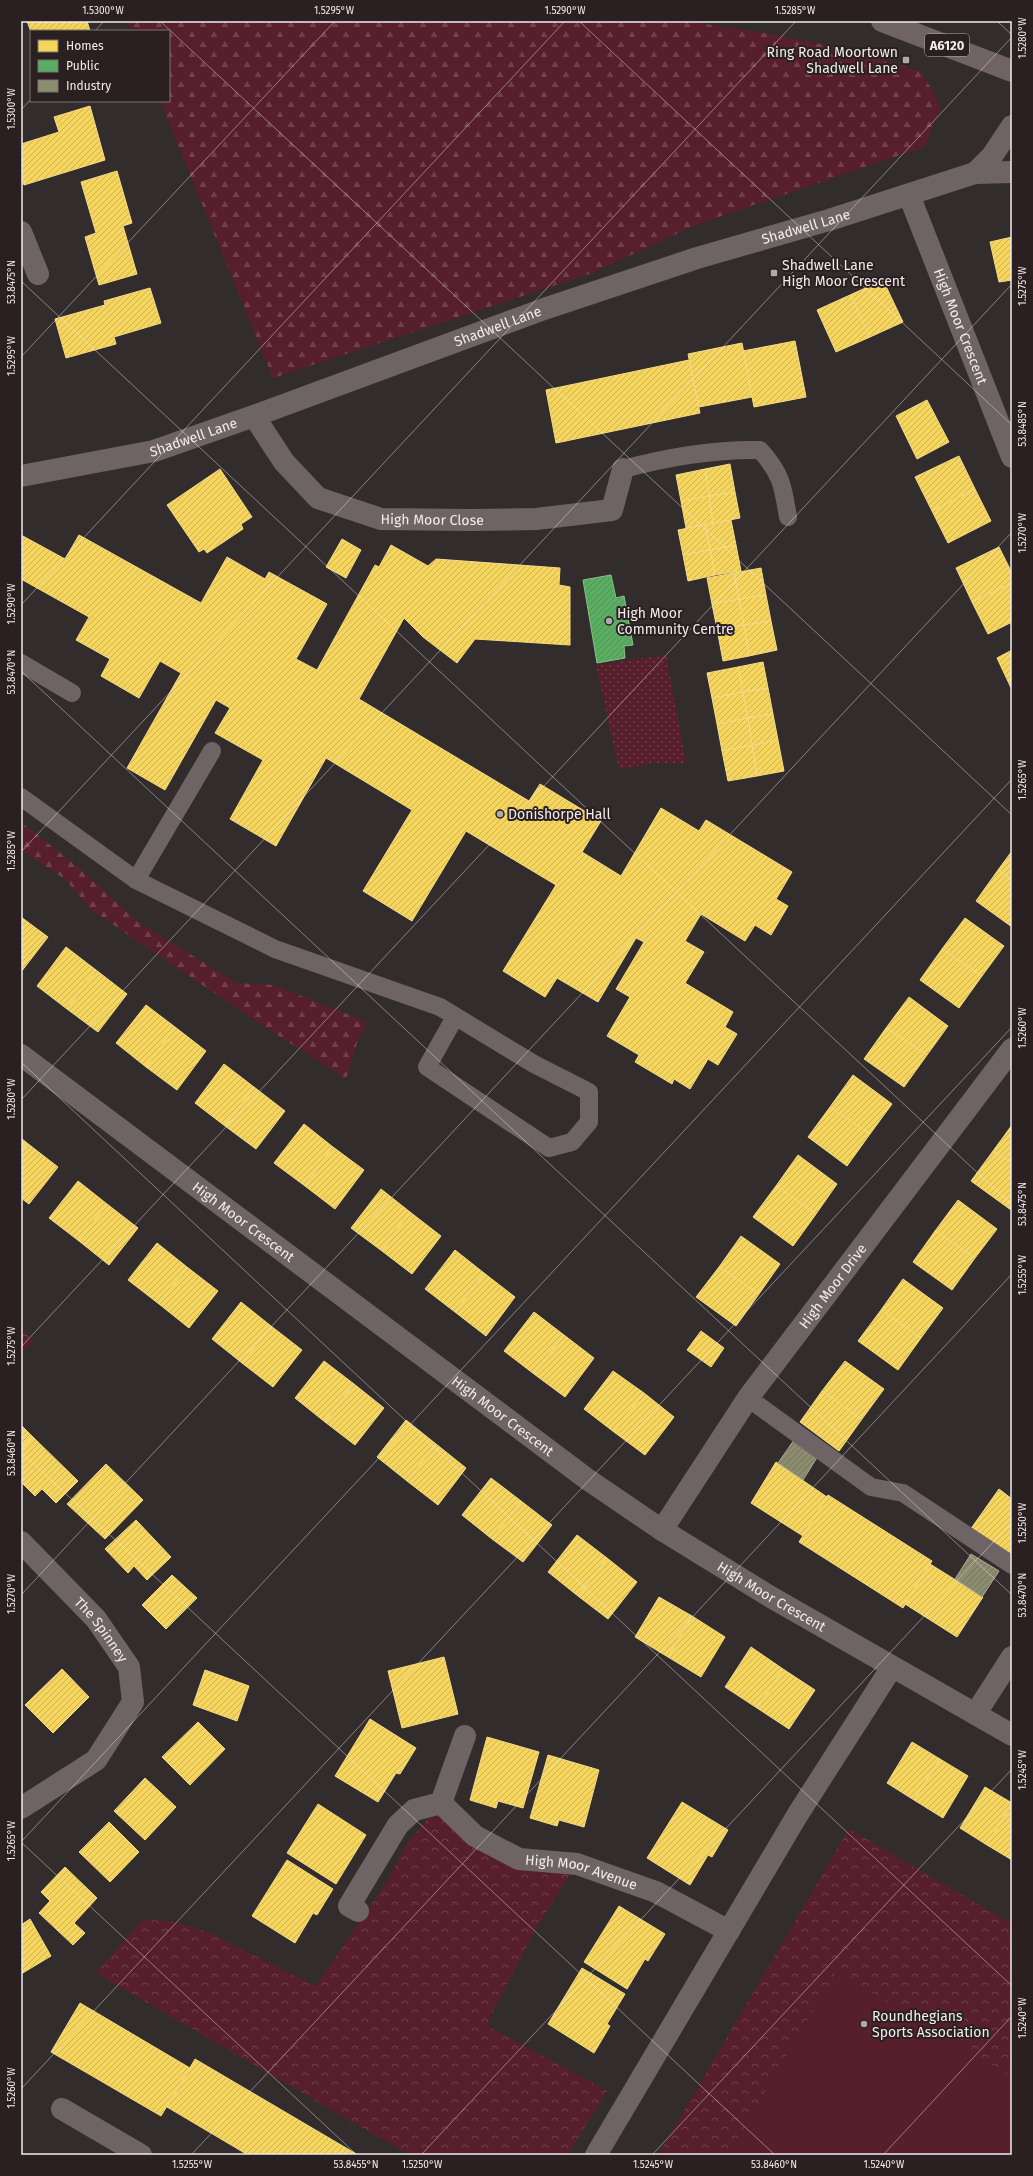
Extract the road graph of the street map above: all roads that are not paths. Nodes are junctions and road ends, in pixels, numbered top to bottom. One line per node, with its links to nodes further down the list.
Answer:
1 (882, 21): 2 (highway, A6120)
2 (1012, 71)
3 (1012, 126): 5 (street, Shadwell Lane)
4 (1012, 172): 5 (street, Shadwell Lane)
5 (975, 173): 6 (street, Shadwell Lane)
6 (909, 195): 9 (street, Shadwell Lane); 10 (street, High Moor Crescent)
7 (21, 232): 8 (street)
8 (38, 274)
9 (254, 416): 11 (street, High Moor Close); 12 (street, Shadwell Lane)
10 (1012, 456)
11 (623, 469): 13 (lane)
12 (21, 476)
13 (788, 517)
14 (21, 663): 15 (lane)
15 (72, 693)
16 (212, 751): 18 (lane)
17 (21, 797): 18 (lane)
18 (136, 880): 19 (lane)
19 (455, 1017): 19 (lane)
20 (1012, 1049): 22 (street, High Moor Drive)
21 (21, 1055): 23 (street, High Moor Crescent)
22 (748, 1398): 23 (street, High Moor Drive); 25 (lane)
23 (662, 1530): 27 (street, High Moor Crescent)
24 (21, 1542): 32 (street, The Spinney)
25 (1012, 1565)
26 (1012, 1657): 28 (street)
27 (892, 1667): 28 (street, High Moor Crescent); 34 (street)
28 (976, 1713): 29 (street, High Moor Crescent)
29 (1012, 1735)
30 (465, 1736): 31 (street)
31 (441, 1804): 33 (street); 34 (street, High Moor Avenue)
32 (21, 1808)
33 (358, 1911)
34 (729, 1931): 37 (street)
35 (62, 2109): 36 (street)
36 (141, 2155)
37 (596, 2155)

